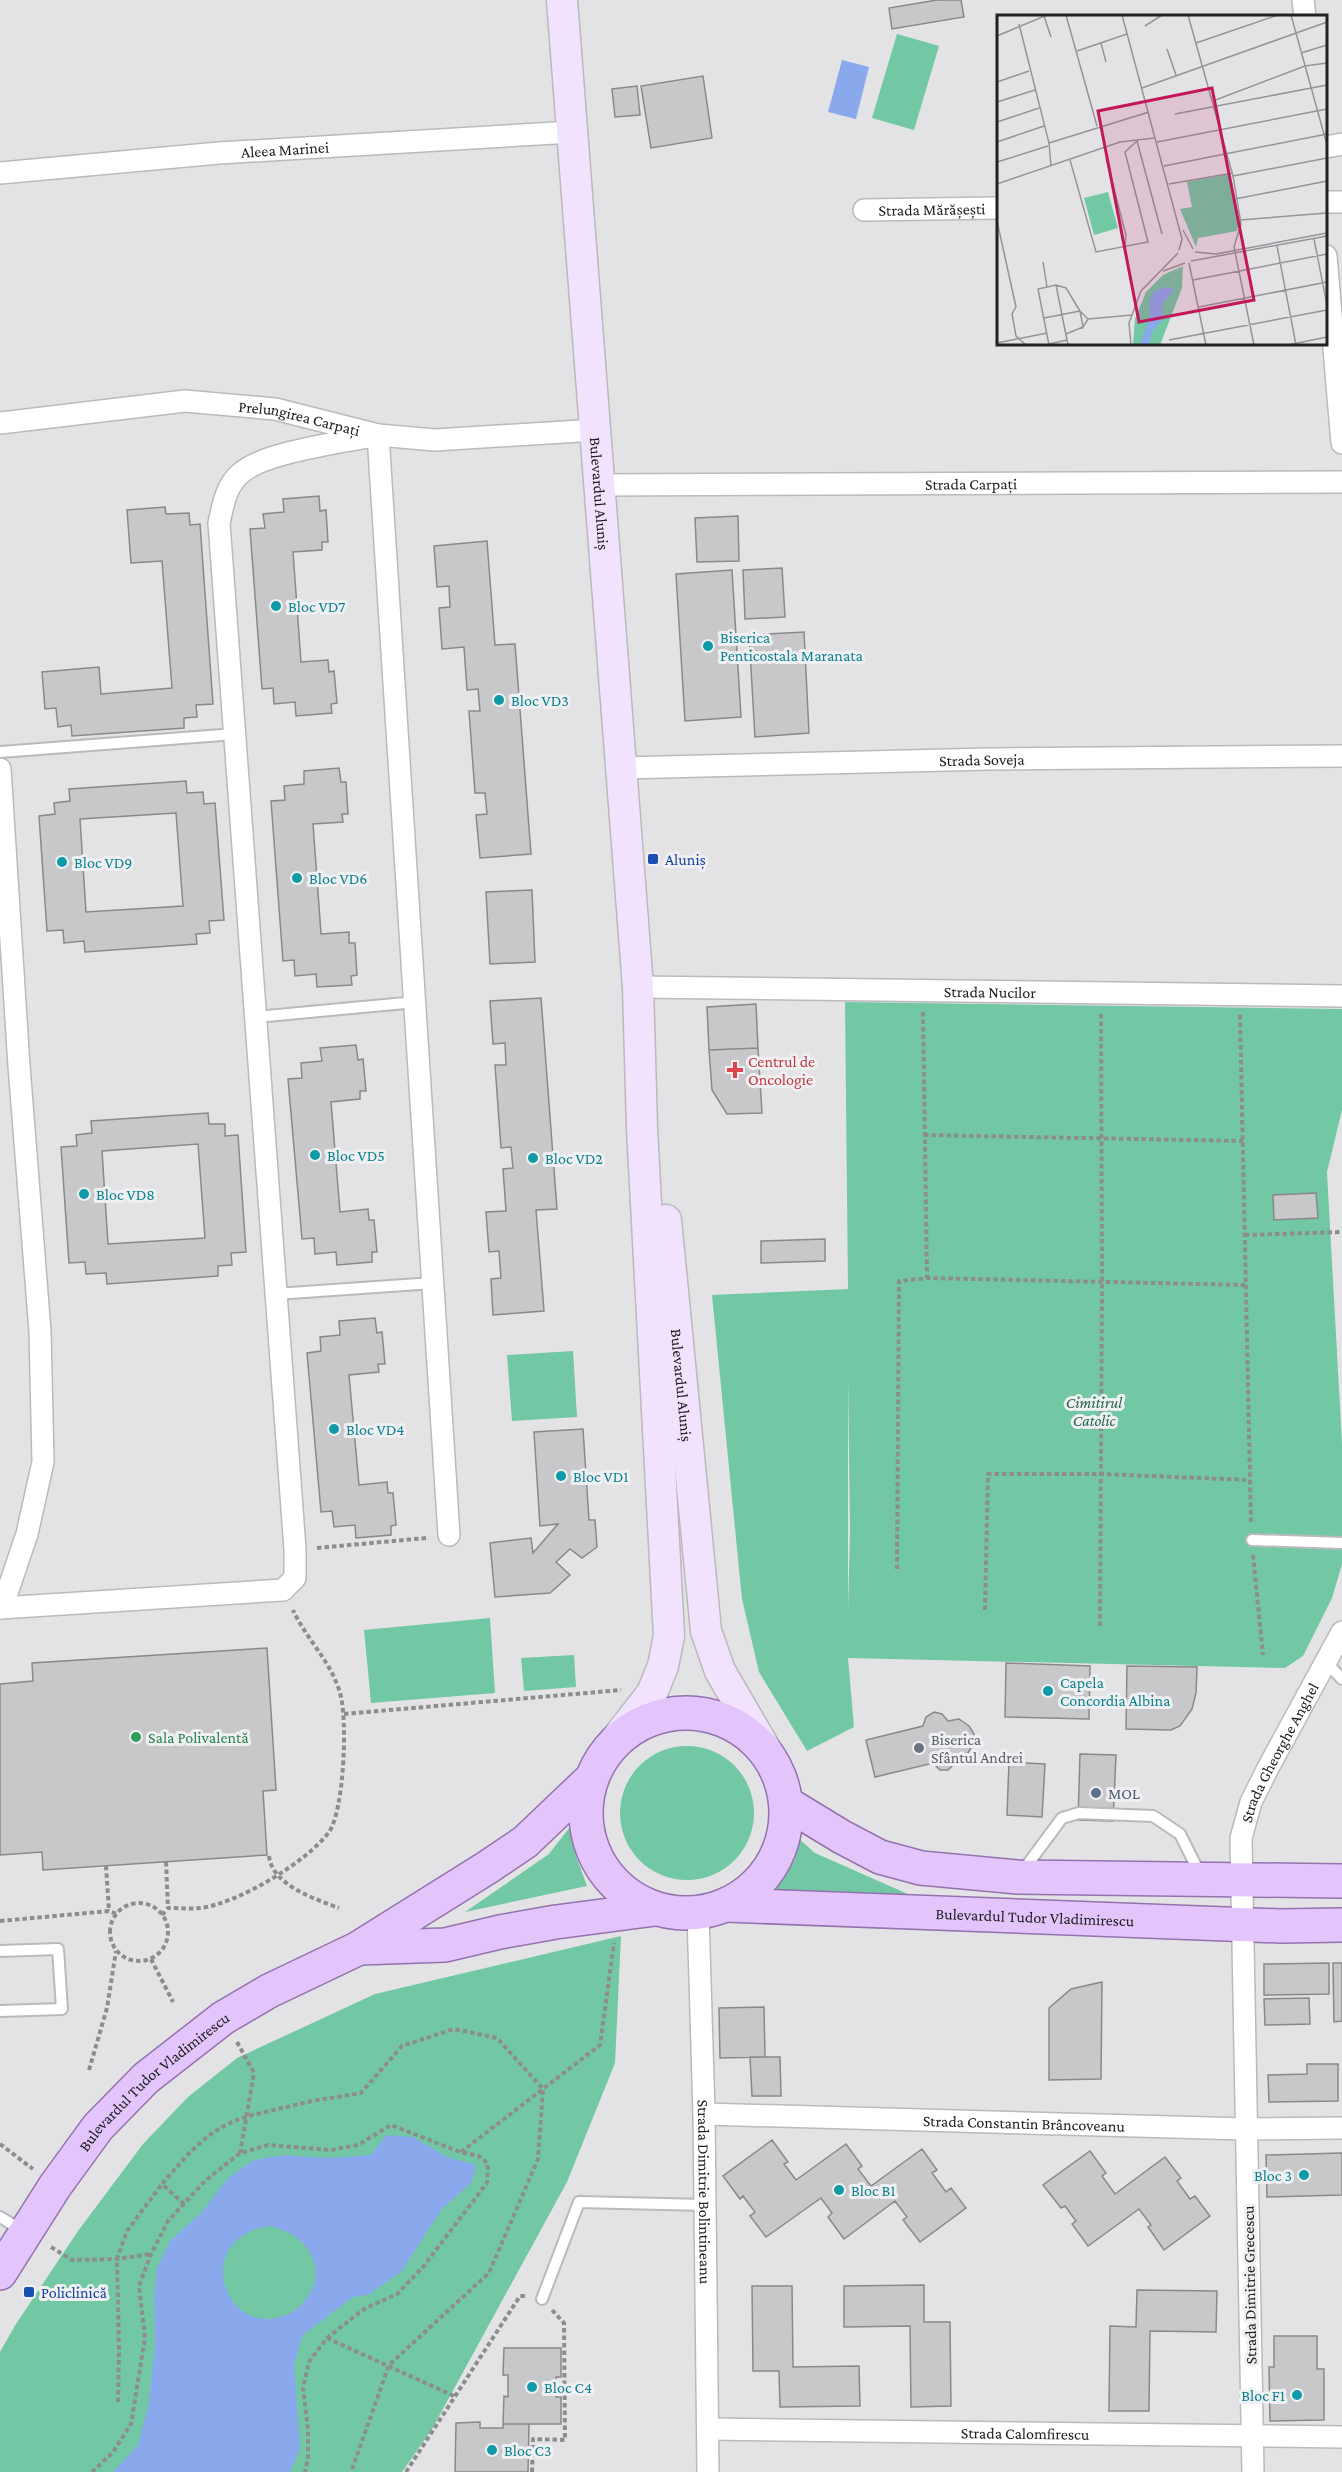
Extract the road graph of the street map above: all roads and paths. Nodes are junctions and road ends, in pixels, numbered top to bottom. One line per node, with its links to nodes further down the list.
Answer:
1 (562, 0): 4 (main road, Bulevardul Aluniș)
2 (1303, 0): 3 (street)
3 (1305, 15)
4 (572, 132): 7 (street, Aleea Marinei); 12 (main road, Bulevardul Aluniș)
5 (1342, 144): 6 (street)
6 (1327, 147)
7 (0, 173)
8 (997, 208): 9 (street, Strada Mărășești)
9 (864, 210)
10 (1327, 268): 14 (street)
11 (0, 423): 13 (street, Prelungirea Carpați)
12 (596, 430): 13 (street, Prelungirea Carpați); 16 (main road, Bulevardul Aluniș)
13 (378, 435): 17 (street); 24 (street)
14 (1342, 443)
15 (1342, 482): 16 (street, Strada Carpați)
16 (601, 485): 20 (main road, Bulevardul Aluniș)
17 (235, 734): 18 (lane); 28 (street)
18 (0, 752)
19 (1342, 756): 20 (street, Strada Soveja)
20 (622, 768): 22 (main road, Bulevardul Aluniș)
21 (0, 769): 47 (street)
22 (638, 987): 23 (street, Strada Nucilor); 56 (main road, Bulevardul Aluniș); 57 (main road, Bulevardul Aluniș)
23 (1342, 996)
24 (416, 1002): 28 (lane); 36 (street)
25 (923, 1011): 29 (path)
26 (1101, 1014): 30 (path)
27 (1240, 1015): 31 (path)
28 (256, 1017): 38 (street)
29 (924, 1135): 30 (path); 34 (path)
30 (1101, 1139): 31 (path); 35 (path)
31 (1243, 1141): 33 (path)
32 (1342, 1232): 33 (path)
33 (1245, 1235): 37 (path)
34 (927, 1278): 35 (path); 45 (path)
35 (1102, 1282): 37 (path); 39 (path)
36 (434, 1283): 38 (lane); 41 (street)
37 (1246, 1285): 40 (path)
38 (276, 1294): 44 (street)
39 (1101, 1474): 40 (path); 48 (path); 49 (path)
40 (1250, 1480): 42 (path)
41 (449, 1536): 44 (path)
42 (1251, 1540): 43 (lane); 51 (path)
43 (1342, 1543)
44 (295, 1549): 46 (street)
45 (897, 1569)
46 (284, 1590): 47 (street); 55 (path)
47 (1, 1608)
48 (985, 1610)
49 (1100, 1626)
50 (1342, 1633): 52 (street, Strada Gheorghe Anghel)
51 (1263, 1655)
52 (1327, 1663): 53 (lane); 66 (street, Strada Gheorghe Anghel)
53 (1342, 1679)
54 (622, 1690): 55 (path)
55 (344, 1714): 63 (path)
56 (607, 1751): 57 (main road); 58 (main road)
57 (776, 1767): 59 (main road)
58 (588, 1782): 70 (main road); 79 (main road, Bulevardul Tudor Vladimirescu)
59 (786, 1803): 64 (main road); 71 (main road)
60 (269, 1856): 63 (path)
61 (166, 1862): 68 (path)
62 (106, 1866): 72 (path)
63 (277, 1875): 68 (path); 69 (path)
64 (1018, 1877): 65 (main road); 65 (lane)
65 (1203, 1880): 66 (main road)
66 (1243, 1881): 67 (main road); 77 (street, Strada Dimitrie Grecescu)
67 (1342, 1881)
68 (168, 1908): 75 (path)
69 (339, 1908)
70 (655, 1909): 71 (main road); 74 (main road, Bulevardul Tudor Vladimirescu)
71 (712, 1909): 77 (main road, Bulevardul Tudor Vladimirescu); 88 (street, Strada Dimitrie Bolintineanu)
72 (109, 1911): 73 (path); 76 (path)
73 (117, 1914): 75 (path); 80 (path)
74 (619, 1914): 79 (main road, Bulevardul Tudor Vladimirescu); 87 (path)
75 (162, 1915): 82 (path)
76 (0, 1921)
77 (1244, 1924): 78 (main road, Bulevardul Tudor Vladimirescu); 91 (street, Strada Dimitrie Grecescu)
78 (1342, 1925)
79 (357, 1948): 85 (main road, Bulevardul Tudor Vladimirescu)
80 (116, 1950): 82 (path); 86 (path)
81 (0, 1951): 84 (lane)
82 (151, 1959): 83 (path)
83 (173, 2002)
84 (0, 2011)
85 (223, 2018): 89 (path); 96 (main road, Bulevardul Tudor Vladimirescu)
86 (90, 2070)
87 (543, 2089): 89 (path); 93 (path); 105 (path)
88 (704, 2114): 91 (street, Strada Constantin Brâncoveanu); 98 (street, Strada Dimitrie Bolintineanu)
89 (248, 2116): 94 (path); 95 (path)
90 (1342, 2127): 91 (street, Strada Constantin Brâncoveanu)
91 (1246, 2129): 109 (street, Strada Dimitrie Grecescu)
92 (0, 2144): 96 (path)
93 (460, 2152): 94 (path); 104 (path)
94 (240, 2153): 97 (path)
95 (162, 2184): 97 (path); 101 (path)
96 (55, 2186): 99 (main road, Bulevardul Tudor Vladimirescu)
97 (184, 2204): 100 (path)
98 (705, 2205): 103 (lane); 108 (street, Strada Dimitrie Bolintineanu)
99 (13, 2225): 101 (path); 102 (main road, Bulevardul Tudor Vladimirescu)
100 (151, 2254): 101 (path); 111 (path)
101 (117, 2259): 107 (path)
102 (0, 2273)
103 (542, 2299): 106 (path); 115 (path)
104 (327, 2338): 105 (path); 112 (path)
105 (389, 2365): 106 (path); 113 (path)
106 (456, 2397): 114 (path)
107 (118, 2402)
108 (709, 2429): 109 (street, Strada Calomfirescu); 116 (street, Strada Dimitrie Bolintineanu)
109 (1253, 2436): 110 (street, Strada Calomfirescu); 117 (street, Strada Dimitrie Grecescu)
110 (1342, 2437)
111 (92, 2472)
112 (305, 2472)
113 (351, 2472)
114 (406, 2472)
115 (532, 2472)
116 (708, 2472)
117 (1253, 2472)

